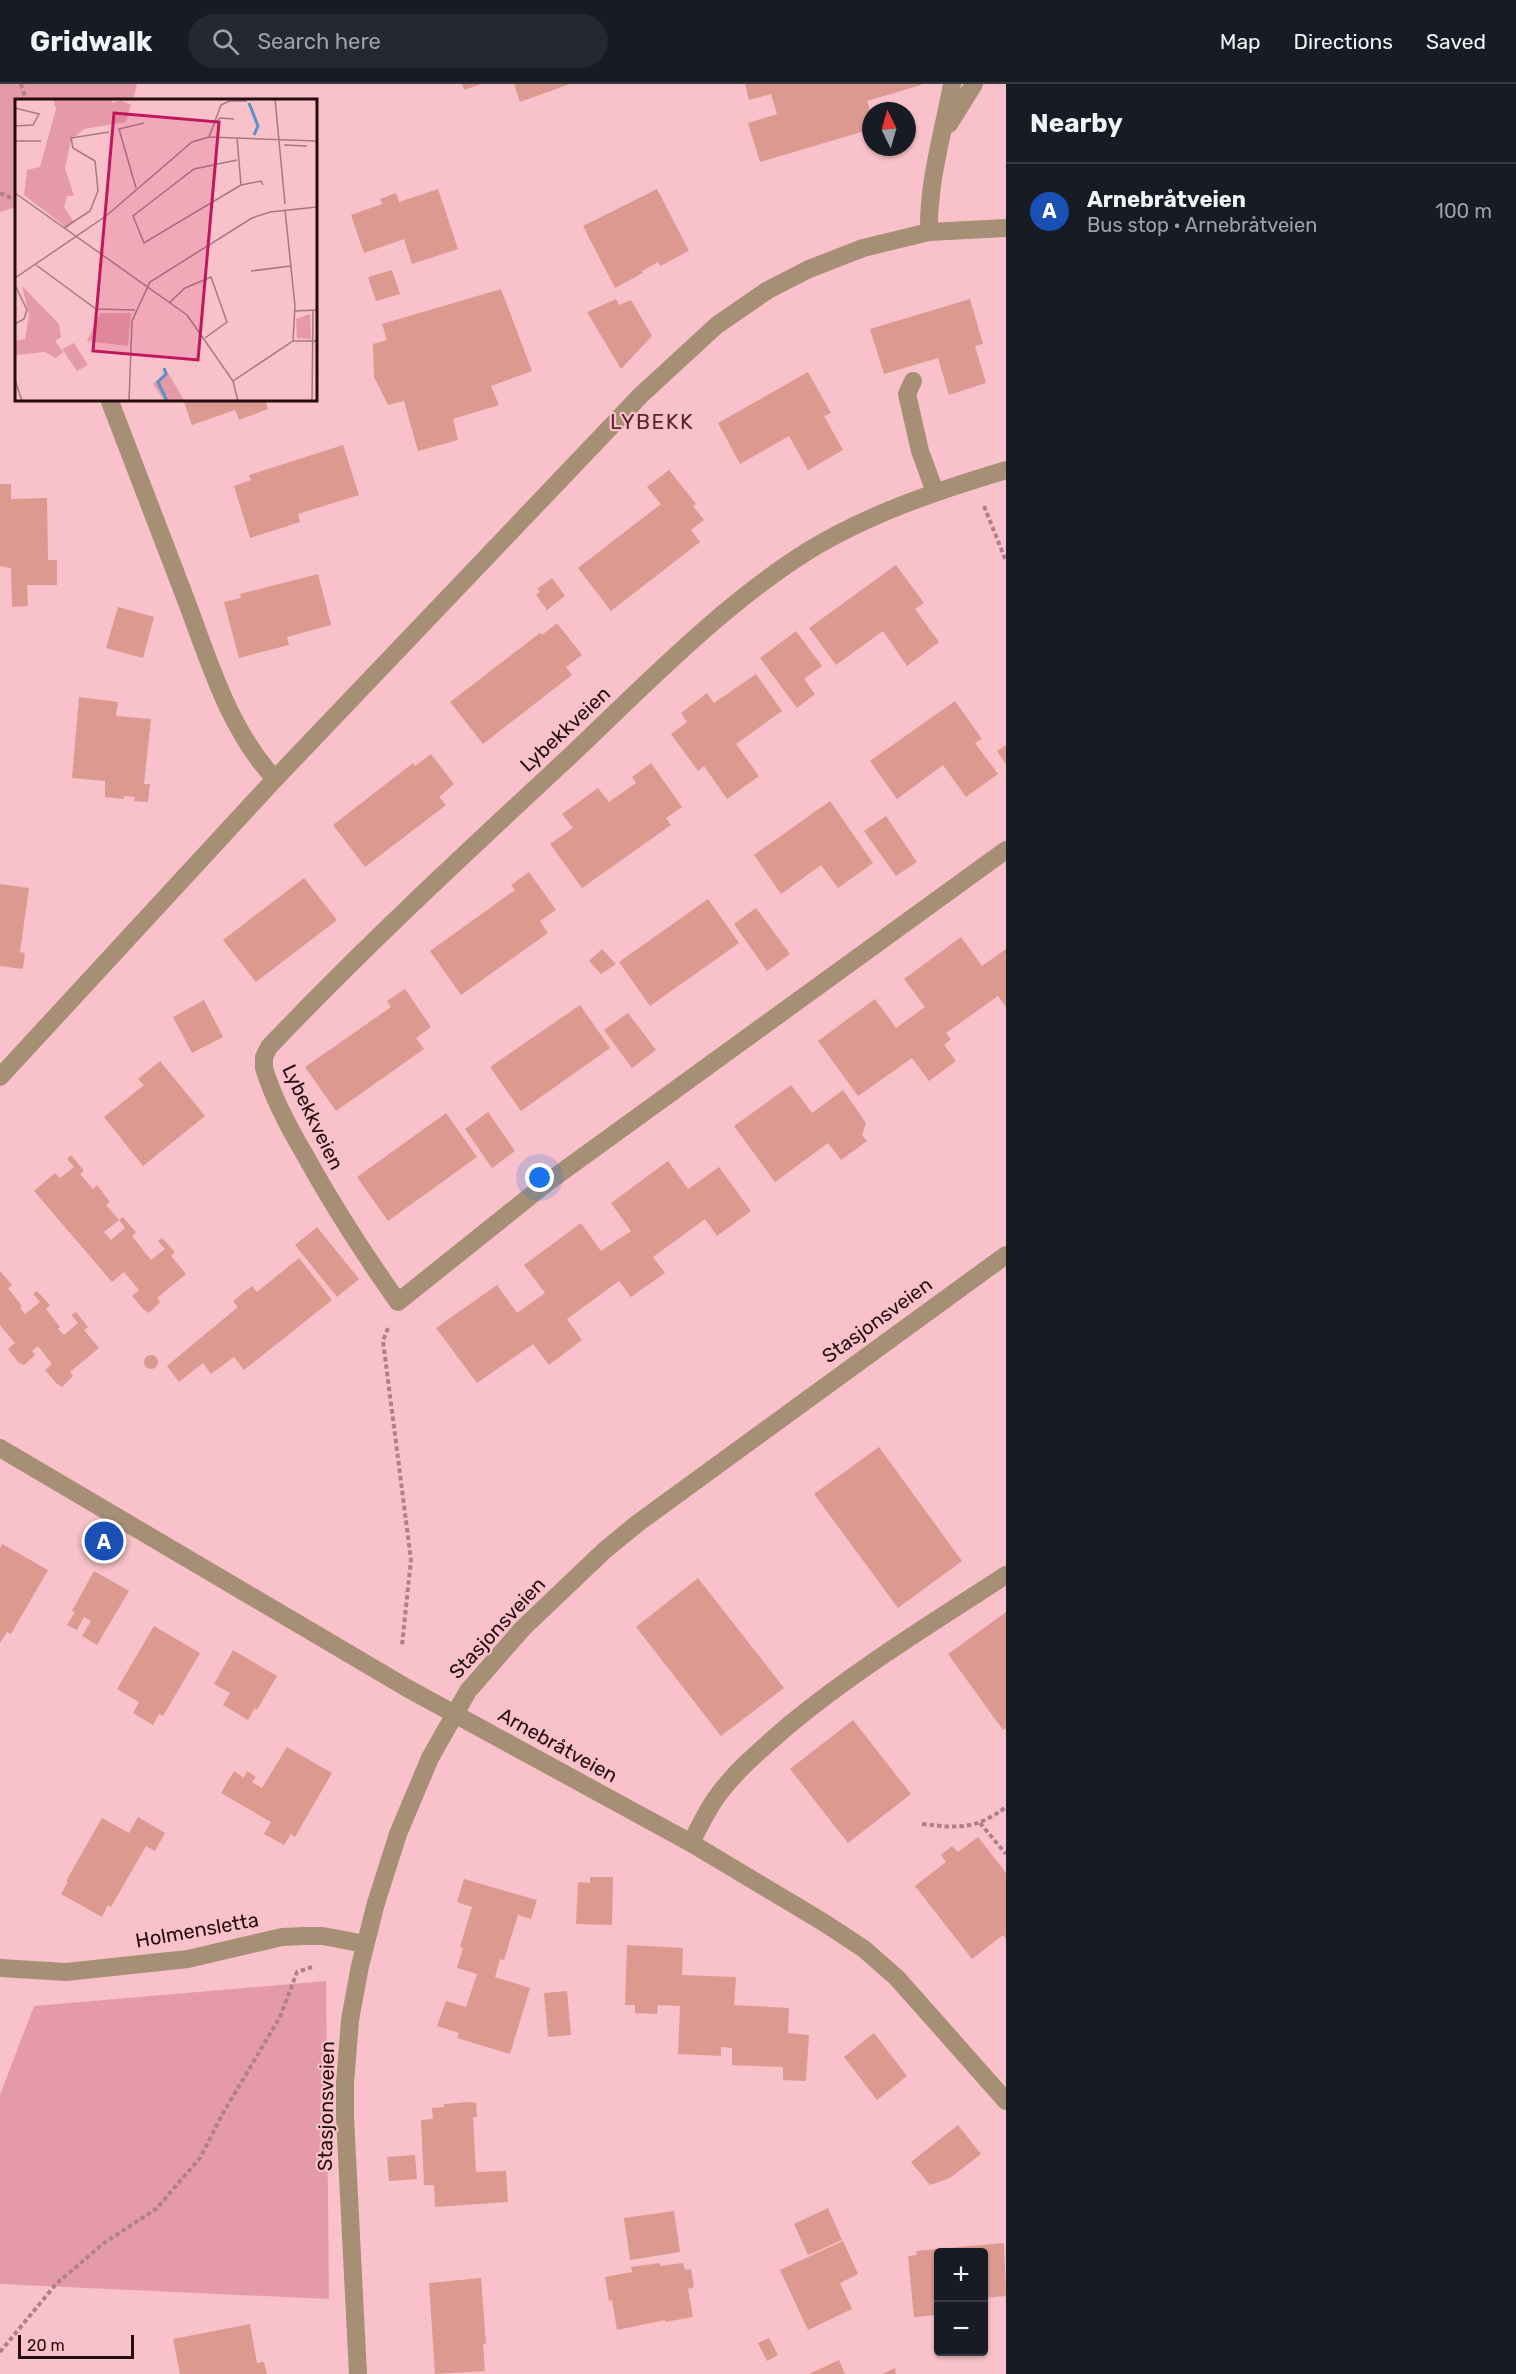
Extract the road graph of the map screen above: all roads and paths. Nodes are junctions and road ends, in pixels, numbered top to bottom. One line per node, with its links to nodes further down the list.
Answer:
1 (21, 84): 4 (path)
2 (952, 84): 5 (street)
3 (974, 84): 5 (street)
4 (26, 99)
5 (943, 133): 9 (street)
6 (0, 193): 7 (path)
7 (15, 200)
8 (1006, 228): 9 (street)
9 (929, 232): 16 (street)
10 (913, 381): 14 (street)
11 (109, 400): 16 (street)
12 (1006, 470): 13 (street, Lybekkveien)
13 (974, 480): 14 (street, Lybekkveien); 15 (path)
14 (935, 492): 20 (street, Lybekkveien)
15 (1006, 561)
16 (275, 779): 18 (street)
17 (1006, 850): 20 (street)
18 (0, 1077)
19 (1006, 1255): 24 (street, Stasjonsveien)
20 (398, 1302): 23 (path)
21 (0, 1448): 24 (street, Arnebråtveien)
22 (1006, 1575): 28 (street)
23 (402, 1645)
24 (454, 1713): 28 (street, Arnebråtveien); 30 (street, Stasjonsveien)
25 (1006, 1807): 26 (path)
26 (980, 1823): 27 (path); 29 (path)
27 (922, 1824)
28 (691, 1843): 33 (street, Arnebråtveien)
29 (1006, 1854)
30 (365, 1944): 32 (street, Holmensletta); 35 (street, Stasjonsveien)
31 (318, 1964): 34 (path)
32 (0, 1968)
33 (1006, 2101)
34 (0, 2352)
35 (358, 2374)

